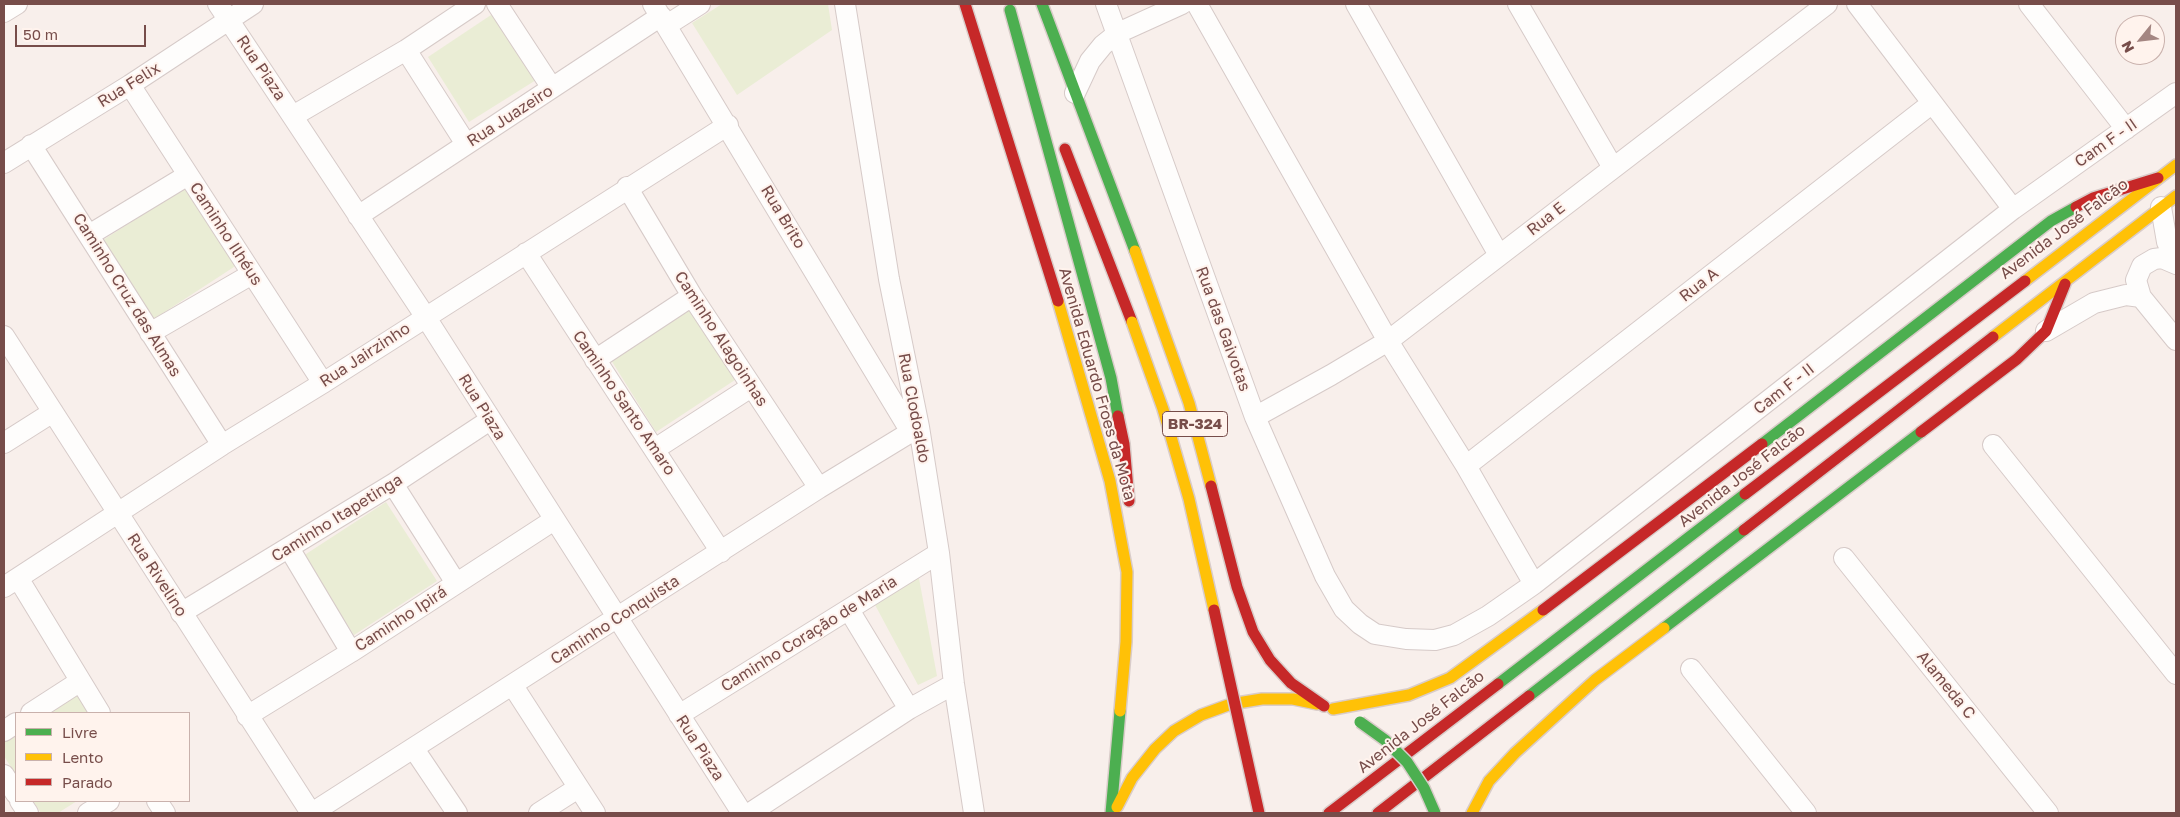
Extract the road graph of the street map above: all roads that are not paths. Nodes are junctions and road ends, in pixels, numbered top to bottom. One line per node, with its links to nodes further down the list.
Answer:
1 (17, 4): 18 (street)
2 (253, 4): 19 (street, Rua Felix)
3 (475, 4): 22 (street)
4 (497, 4): 24 (street)
5 (700, 4): 20 (street, Rua Juazeiro)
6 (845, 4): 64 (street, Rua Clodoaldo)
7 (965, 4): 78 (main road, Avenida Eduardo Froes da Mota)
8 (1042, 4): 25 (main road, BR-324)
9 (1106, 4): 21 (street, Rua das Gaivotas)
10 (1182, 4): 21 (street)
11 (1197, 4): 56 (street)
12 (1356, 4): 46 (street)
13 (1518, 4): 37 (street)
14 (1827, 4): 37 (street, Rua E)
15 (1857, 4): 27 (street)
16 (2029, 4): 31 (street)
17 (1009, 7): 28 (main road); 78 (main road)
18 (4, 12)
19 (223, 12): 23 (street, Rua Felix); 29 (street, Rua Piaza)
20 (660, 15): 24 (street, Rua Juazeiro); 30 (street, Rua Brito)
21 (1118, 33): 25 (street); 62 (street, Rua das Gaivotas)
22 (406, 50): 29 (street); 33 (street)
23 (130, 85): 34 (street, Rua Felix); 38 (street, Caminho Ilhéus)
24 (552, 88): 33 (street, Rua Juazeiro)
25 (1075, 93): 92 (main road, BR-324)
26 (2176, 93): 31 (street, Cam F - II)
27 (1931, 104): 42 (street); 69 (street, Rua A)
28 (1050, 111)
29 (294, 116): 43 (street, Rua Piaza)
30 (728, 125): 40 (street, Rua Jairzinho); 64 (street, Rua Brito)
31 (2126, 130): 42 (street, Cam F - II)
32 (1061, 138): 119 (main road, BR-324, bridge)
33 (466, 144): 43 (street, Rua Juazeiro)
34 (31, 145): 35 (street, Rua Felix); 44 (street, Caminho Cruz das Almas)
35 (4, 163)
36 (2176, 165): 39 (main road, Avenida José Falcão)
37 (1612, 166): 46 (street, Rua E)
38 (188, 175): 44 (street); 48 (street, Caminho Ilhéus)
39 (2158, 178): 92 (main road); 120 (main road, Avenida José Falcão)
40 (627, 187): 45 (street, Rua Jairzinho); 50 (street, Caminho Alagoinhas)
41 (2168, 202): 47 (street); 49 (main road)
42 (2013, 209): 81 (street, Cam F - II)
43 (358, 216): 52 (street, Rua Piaza)
44 (89, 235): 54 (street, Caminho Cruz das Almas)
45 (526, 253): 52 (street, Rua Jairzinho); 58 (street, Caminho Santo Amaro)
46 (1499, 255): 56 (street, Rua E)
47 (2176, 263): 51 (street)
48 (252, 274): 54 (street); 59 (street, Caminho Ilhéus)
49 (2065, 284): 53 (main road); 121 (main road)
50 (692, 296): 58 (street); 60 (street, Caminho Alagoinhas)
51 (2140, 297): 53 (street); 57 (street)
52 (426, 316): 59 (street, Rua Jairzinho); 63 (street, Rua Piaza)
53 (2046, 331): 123 (main road)
54 (150, 333): 66 (street, Caminho Cruz das Almas)
55 (4, 336): 61 (street, Rua Rivelino)
56 (1388, 340): 62 (street, Rua E); 69 (street)
57 (2176, 340)
58 (595, 360): 68 (street, Caminho Santo Amaro)
59 (323, 383): 66 (street, Rua Jairzinho)
60 (751, 386): 68 (street); 71 (street, Caminho Alagoinhas)
61 (53, 412): 65 (street); 72 (street, Rua Rivelino)
62 (1255, 417): 85 (street, Rua das Gaivotas)
63 (490, 420): 70 (street, Caminho Itapetinga); 73 (street, Rua Piaza)
64 (915, 429): 71 (street, Caminho Conquista); 76 (street, Rua Clodoaldo)
65 (4, 443)
66 (222, 445): 72 (street, Rua Jairzinho)
67 (1993, 445): 88 (street)
68 (655, 449): 75 (street, Caminho Santo Amaro)
69 (1466, 466): 81 (street)
70 (393, 484): 74 (street, Caminho Itapetinga); 80 (street)
71 (819, 488): 75 (street, Caminho Conquista)
72 (118, 515): 79 (street, Rua Jairzinho); 83 (street, Rua Rivelino)
73 (554, 520): 80 (street, Caminho Ipirá); 84 (street, Rua Piaza)
74 (289, 548): 83 (street, Caminho Itapetinga); 86 (street)
75 (721, 552): 84 (street, Caminho Conquista)
76 (939, 553): 82 (street, Caminho Coração de Maria); 90 (street, Rua Clodoaldo)
77 (1844, 558): 125 (street, Alameda C)
78 (1127, 572): 117 (main road, Avenida Eduardo Froes da Mota)
79 (11, 583): 89 (street)
80 (456, 583): 86 (street, Caminho Ipirá)
81 (1534, 584): 85 (street, Cam F - II)
82 (849, 610): 93 (street); 96 (street, Caminho Coração de Maria)
83 (181, 613): 97 (street, Rua Rivelino)
84 (618, 619): 91 (street, Caminho Conquista); 96 (street, Rua Piaza)
85 (1375, 634)
86 (351, 652): 97 (street, Caminho Ipirá)
87 (1691, 669): 124 (street)
88 (2176, 674)
89 (79, 682): 94 (street); 95 (street)
90 (954, 684): 93 (street); 116 (street, Rua Clodoaldo)
91 (513, 686): 100 (street, Caminho Conquista); 102 (street)
92 (1328, 707): 118 (main road); 122 (main road, bridge)
93 (909, 709): 115 (street)
94 (33, 712)
95 (99, 712)
96 (679, 715): 114 (street, Rua Piaza)
97 (247, 716): 110 (street, Rua Rivelino)
98 (15, 724): 99 (street)
99 (4, 731)
100 (414, 749): 110 (street, Caminho Conquista); 111 (street)
101 (4, 775): 103 (street)
102 (578, 788): 112 (street); 113 (street)
103 (15, 792)
104 (21, 802): 107 (street)
105 (107, 802): 108 (street)
106 (158, 802): 109 (street)
107 (28, 813)
108 (88, 813)
109 (165, 813)
110 (311, 813)
111 (457, 813)
112 (539, 813)
113 (595, 813)
114 (742, 813)
115 (750, 813)
116 (973, 813)
117 (1111, 813)
118 (1115, 813)
119 (1258, 813)
120 (1329, 813)
121 (1378, 813)
122 (1435, 813)
123 (1472, 813)
124 (1806, 813)
125 (2048, 813)

